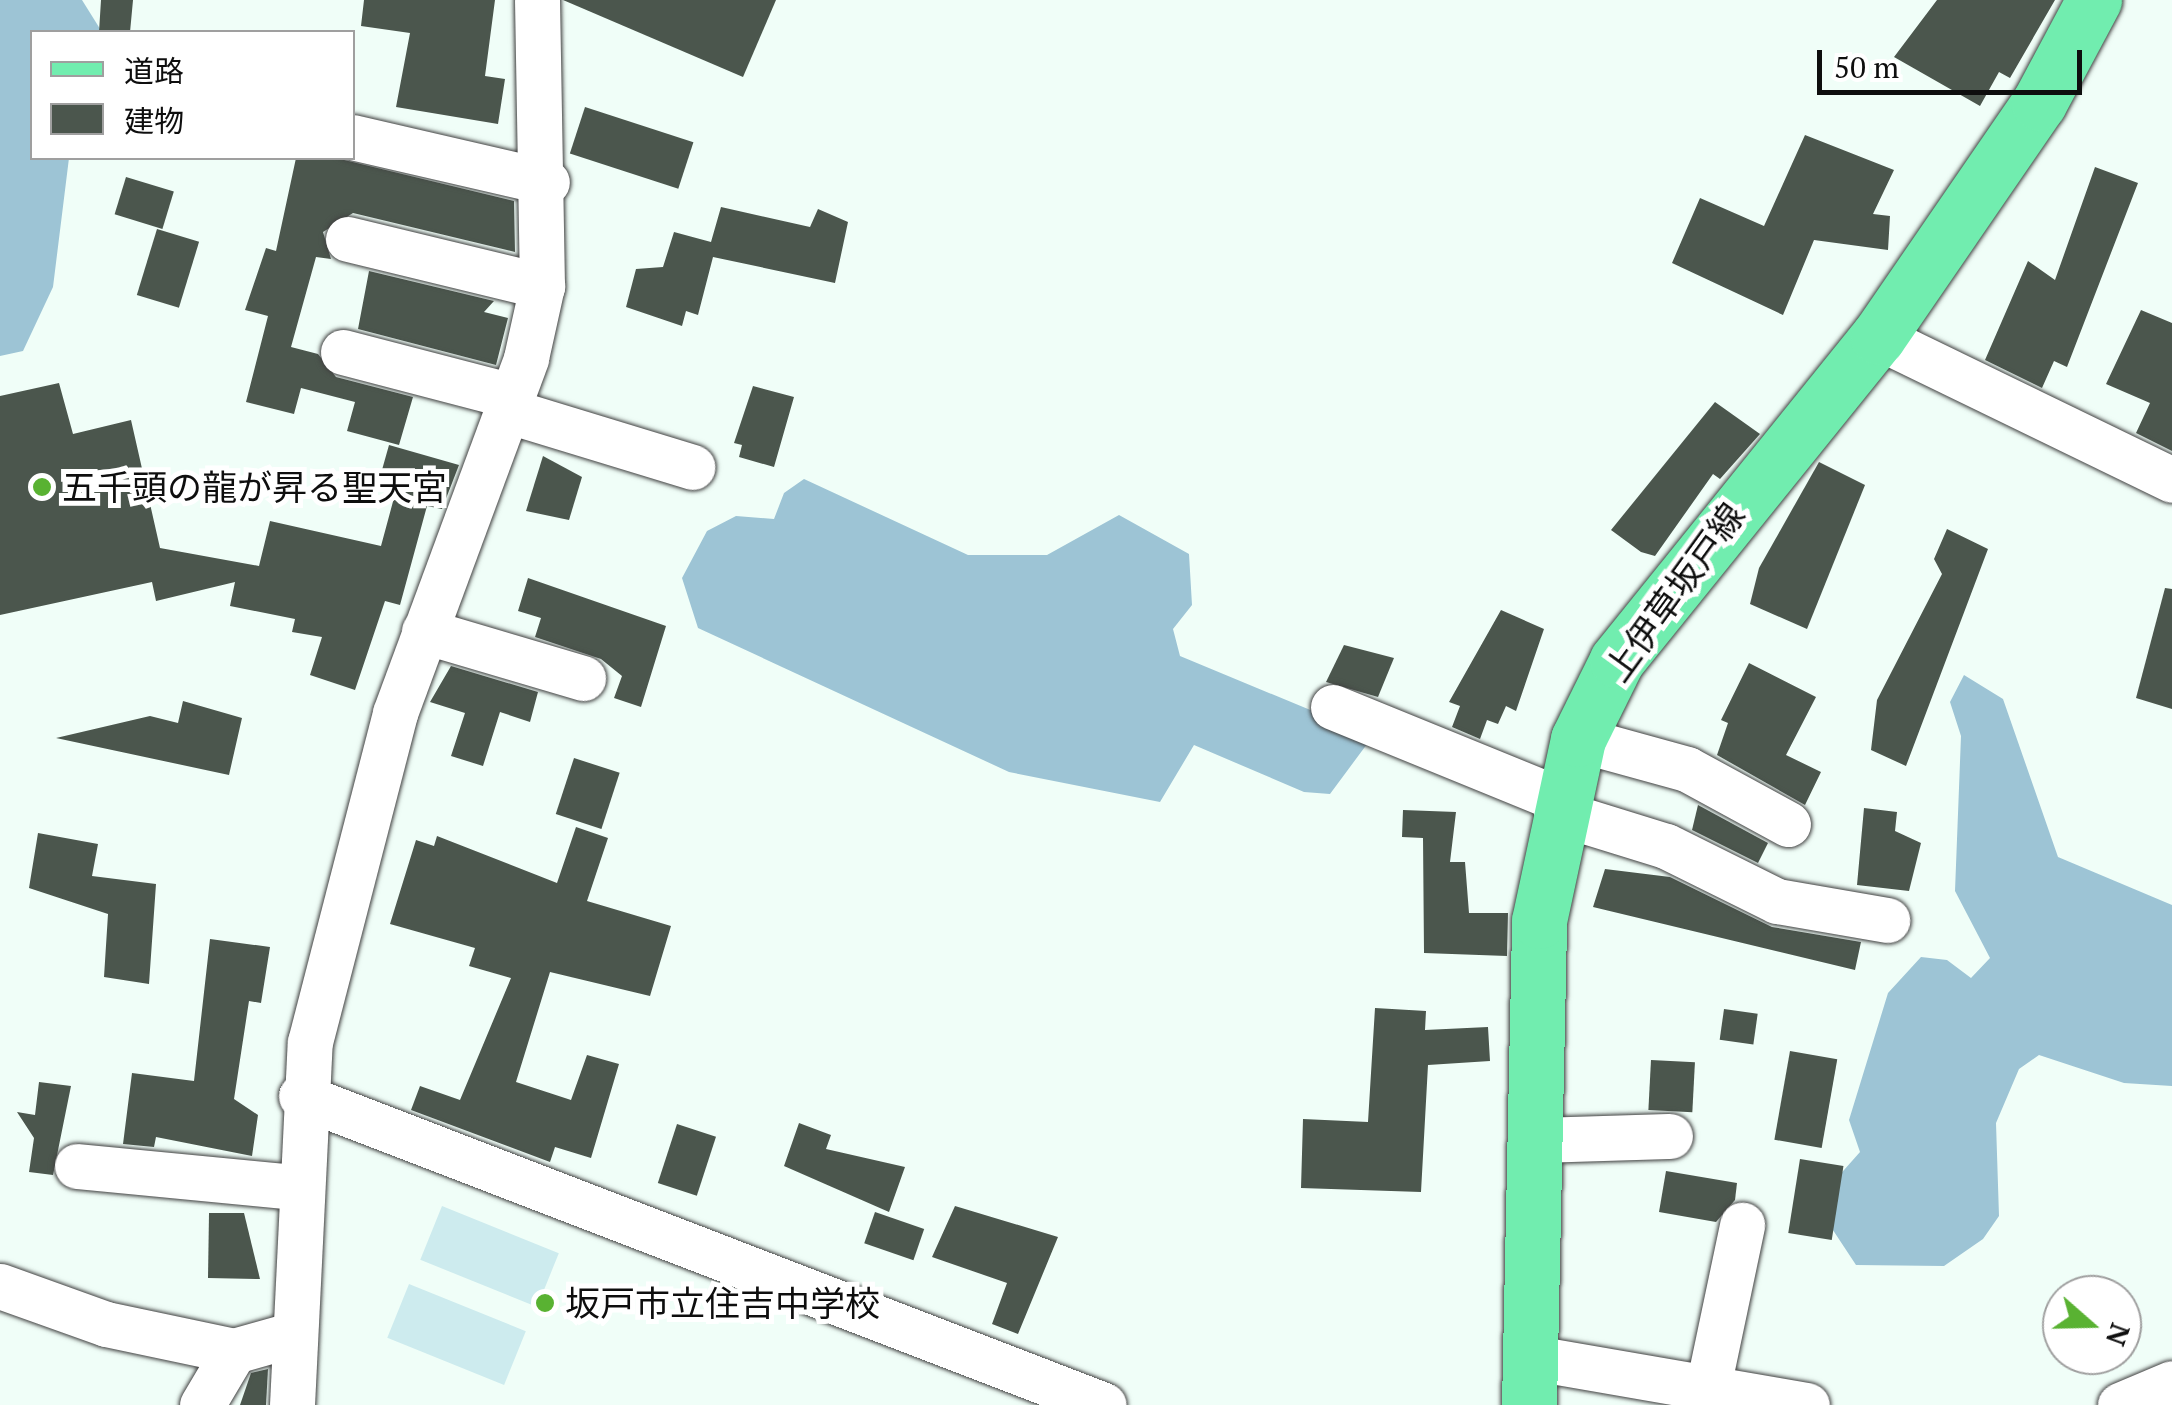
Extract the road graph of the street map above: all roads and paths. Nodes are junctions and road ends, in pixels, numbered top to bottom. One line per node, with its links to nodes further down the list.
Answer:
1 (537, 0): 4 (street)
2 (2094, 0): 7 (main road, 上伊草坂戸線)
3 (355, 138): 4 (street)
4 (547, 182): 6 (street)
5 (348, 239): 6 (street)
6 (542, 286): 9 (street)
7 (1878, 338): 11 (street); 15 (main road, 上伊草坂戸線)
8 (343, 352): 9 (street)
9 (509, 403): 10 (street); 12 (street)
10 (692, 467)
11 (2172, 480)
12 (424, 631): 13 (street); 19 (street)
13 (584, 678)
14 (1333, 707): 16 (street)
15 (1578, 739): 16 (main road, 上伊草坂戸線); 17 (street)
16 (1557, 805): 18 (street); 21 (main road, 上伊草坂戸線)
17 (1788, 824)
18 (1887, 920)
19 (301, 1096): 23 (street); 33 (street)
20 (1670, 1136): 21 (street)
21 (1536, 1140): 28 (main road, 上伊草坂戸線)
22 (77, 1166): 23 (street)
23 (297, 1187): 26 (street)
24 (1742, 1225): 30 (street)
25 (0, 1286): 27 (street)
26 (294, 1334): 27 (street); 32 (street)
27 (234, 1351): 31 (street)
28 (1531, 1382): 30 (street)
29 (2172, 1383): 35 (street)
30 (1708, 1386): 34 (street)
31 (202, 1405)
32 (292, 1405)
33 (1104, 1405)
34 (1807, 1405)
35 (2120, 1405)

